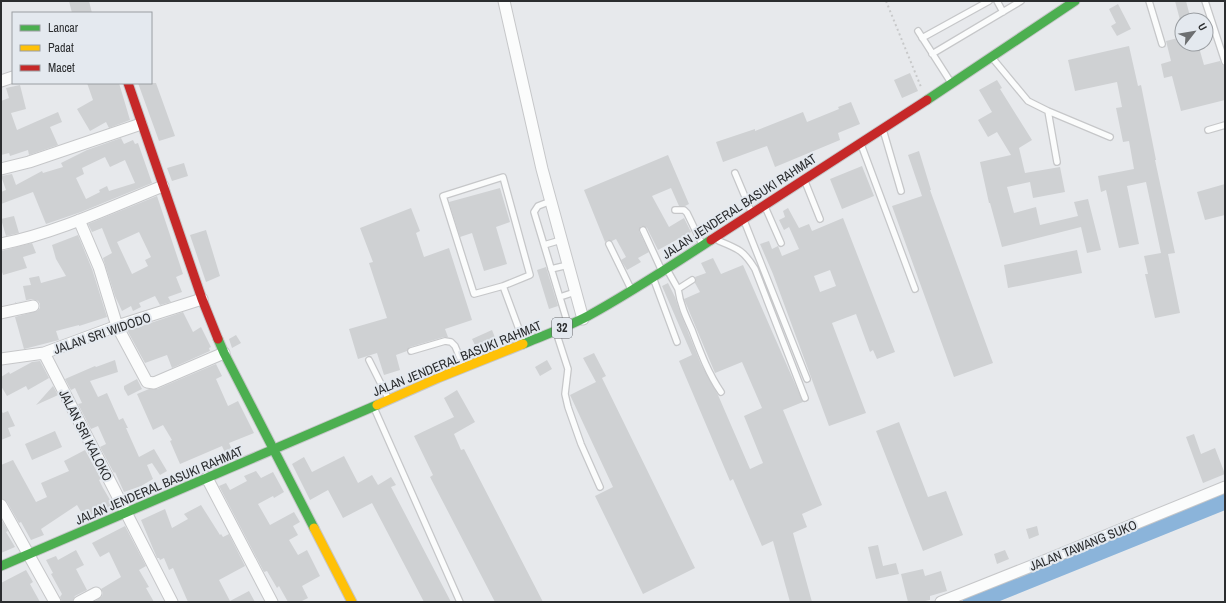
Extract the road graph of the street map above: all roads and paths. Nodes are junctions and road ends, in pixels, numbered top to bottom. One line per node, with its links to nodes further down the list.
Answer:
1 (504, 1): 34 (street)
2 (886, 1): 20 (path)
3 (988, 1): 11 (lane)
4 (997, 1): 9 (lane)
5 (1021, 1): 9 (lane)
6 (1149, 1): 12 (lane)
7 (1205, 1): 15 (lane)
8 (1071, 2): 14 (main road, JALAN JENDERAL BASUKI RAHMAT / 32)
9 (1003, 12): 13 (lane)
10 (918, 31): 11 (lane)
11 (922, 38): 13 (lane)
12 (1162, 44)
13 (932, 54): 19 (lane)
14 (991, 57): 19 (main road, JALAN JENDERAL BASUKI RAHMAT / 32); 21 (lane)
15 (1225, 62)
16 (12, 77): 17 (street)
17 (1, 81)
18 (128, 84): 22 (main road)
19 (952, 84): 20 (main road, JALAN JENDERAL BASUKI RAHMAT / 32)
20 (926, 100): 24 (main road, JALAN JENDERAL BASUKI RAHMAT / 32)
21 (1048, 111): 26 (lane); 28 (lane)
22 (141, 124): 29 (street); 32 (main road)
23 (1225, 125): 25 (lane)
24 (883, 128): 27 (main road, JALAN JENDERAL BASUKI RAHMAT / 32); 33 (lane)
25 (1208, 130)
26 (1110, 137)
27 (860, 143): 31 (main road, JALAN JENDERAL BASUKI RAHMAT / 32); 56 (lane)
28 (1057, 162)
29 (1, 169)
30 (735, 172): 37 (lane)
31 (804, 180): 35 (main road, JALAN JENDERAL BASUKI RAHMAT / 32); 39 (lane)
32 (163, 186): 40 (street); 60 (main road)
33 (901, 191)
34 (550, 201): 43 (street); 47 (lane)
35 (764, 205): 37 (main road, JALAN JENDERAL BASUKI RAHMAT / 32); 44 (lane)
36 (675, 210): 48 (lane)
37 (752, 214): 38 (main road, JALAN JENDERAL BASUKI RAHMAT / 32)
38 (743, 219): 42 (main road, JALAN JENDERAL BASUKI RAHMAT / 32); 75 (lane)
39 (820, 219)
40 (79, 220): 45 (street); 65 (street)
41 (643, 230): 51 (lane)
42 (713, 239): 48 (main road, JALAN JENDERAL BASUKI RAHMAT / 32); 77 (lane)
43 (561, 240): 47 (lane); 49 (street)
44 (781, 243)
45 (1, 244)
46 (609, 244): 57 (lane)
47 (544, 245): 50 (lane)
48 (702, 246): 51 (main road, JALAN JENDERAL BASUKI RAHMAT / 32)
49 (568, 265): 50 (lane); 58 (street)
50 (551, 269): 59 (lane)
51 (664, 271): 52 (main road, JALAN JENDERAL BASUKI RAHMAT / 32); 55 (lane)
52 (653, 278): 57 (main road, JALAN JENDERAL BASUKI RAHMAT / 32); 67 (lane)
53 (692, 280): 55 (lane)
54 (503, 286): 54 (lane); 68 (lane)
55 (678, 289): 76 (lane)
56 (915, 289)
57 (632, 291): 63 (main road, JALAN JENDERAL BASUKI RAHMAT / 32)
58 (575, 292): 59 (lane); 63 (street)
59 (560, 297): 64 (lane)
60 (202, 298): 65 (street, JALAN SRI WIDODO); 71 (main road)
61 (33, 306): 62 (street)
62 (1, 313)
63 (583, 319): 64 (main road, JALAN JENDERAL BASUKI RAHMAT / 32)
64 (568, 325): 66 (main road, JALAN JENDERAL BASUKI RAHMAT / 32)
65 (117, 326): 70 (street, JALAN SRI WIDODO); 71 (street)
66 (556, 331): 68 (main road, JALAN JENDERAL BASUKI RAHMAT / 32); 82 (lane)
67 (677, 342)
68 (525, 344): 74 (main road, JALAN JENDERAL BASUKI RAHMAT / 32)
69 (411, 351): 74 (lane)
70 (44, 353): 72 (street, JALAN SRI WIDODO); 85 (street, JALAN SRI KALOKO)
71 (224, 353): 80 (main road)
72 (1, 359)
73 (369, 360): 78 (lane)
74 (464, 368): 78 (main road, JALAN JENDERAL BASUKI RAHMAT / 32)
75 (807, 379)
76 (721, 392)
77 (805, 398)
78 (390, 399): 79 (main road, JALAN JENDERAL BASUKI RAHMAT / 32)
79 (374, 406): 80 (main road, JALAN JENDERAL BASUKI RAHMAT / 32); 94 (lane)
80 (274, 450): 81 (main road, JALAN JENDERAL BASUKI RAHMAT / 32); 93 (main road)
81 (207, 478): 85 (main road, JALAN JENDERAL BASUKI RAHMAT / 32); 92 (street)
82 (600, 487)
83 (1225, 487): 95 (street, JALAN TAWANG SUKO)
84 (1, 505): 86 (street)
85 (126, 513): 86 (main road, JALAN JENDERAL BASUKI RAHMAT / 32); 91 (street, JALAN SRI KALOKO)
86 (29, 554): 87 (main road, JALAN JENDERAL BASUKI RAHMAT / 32); 89 (street)
87 (1, 566)
88 (96, 593): 90 (street)
89 (55, 602)
90 (79, 602)
91 (172, 602)
92 (272, 602)
93 (352, 602)
94 (460, 602)
95 (941, 602)

